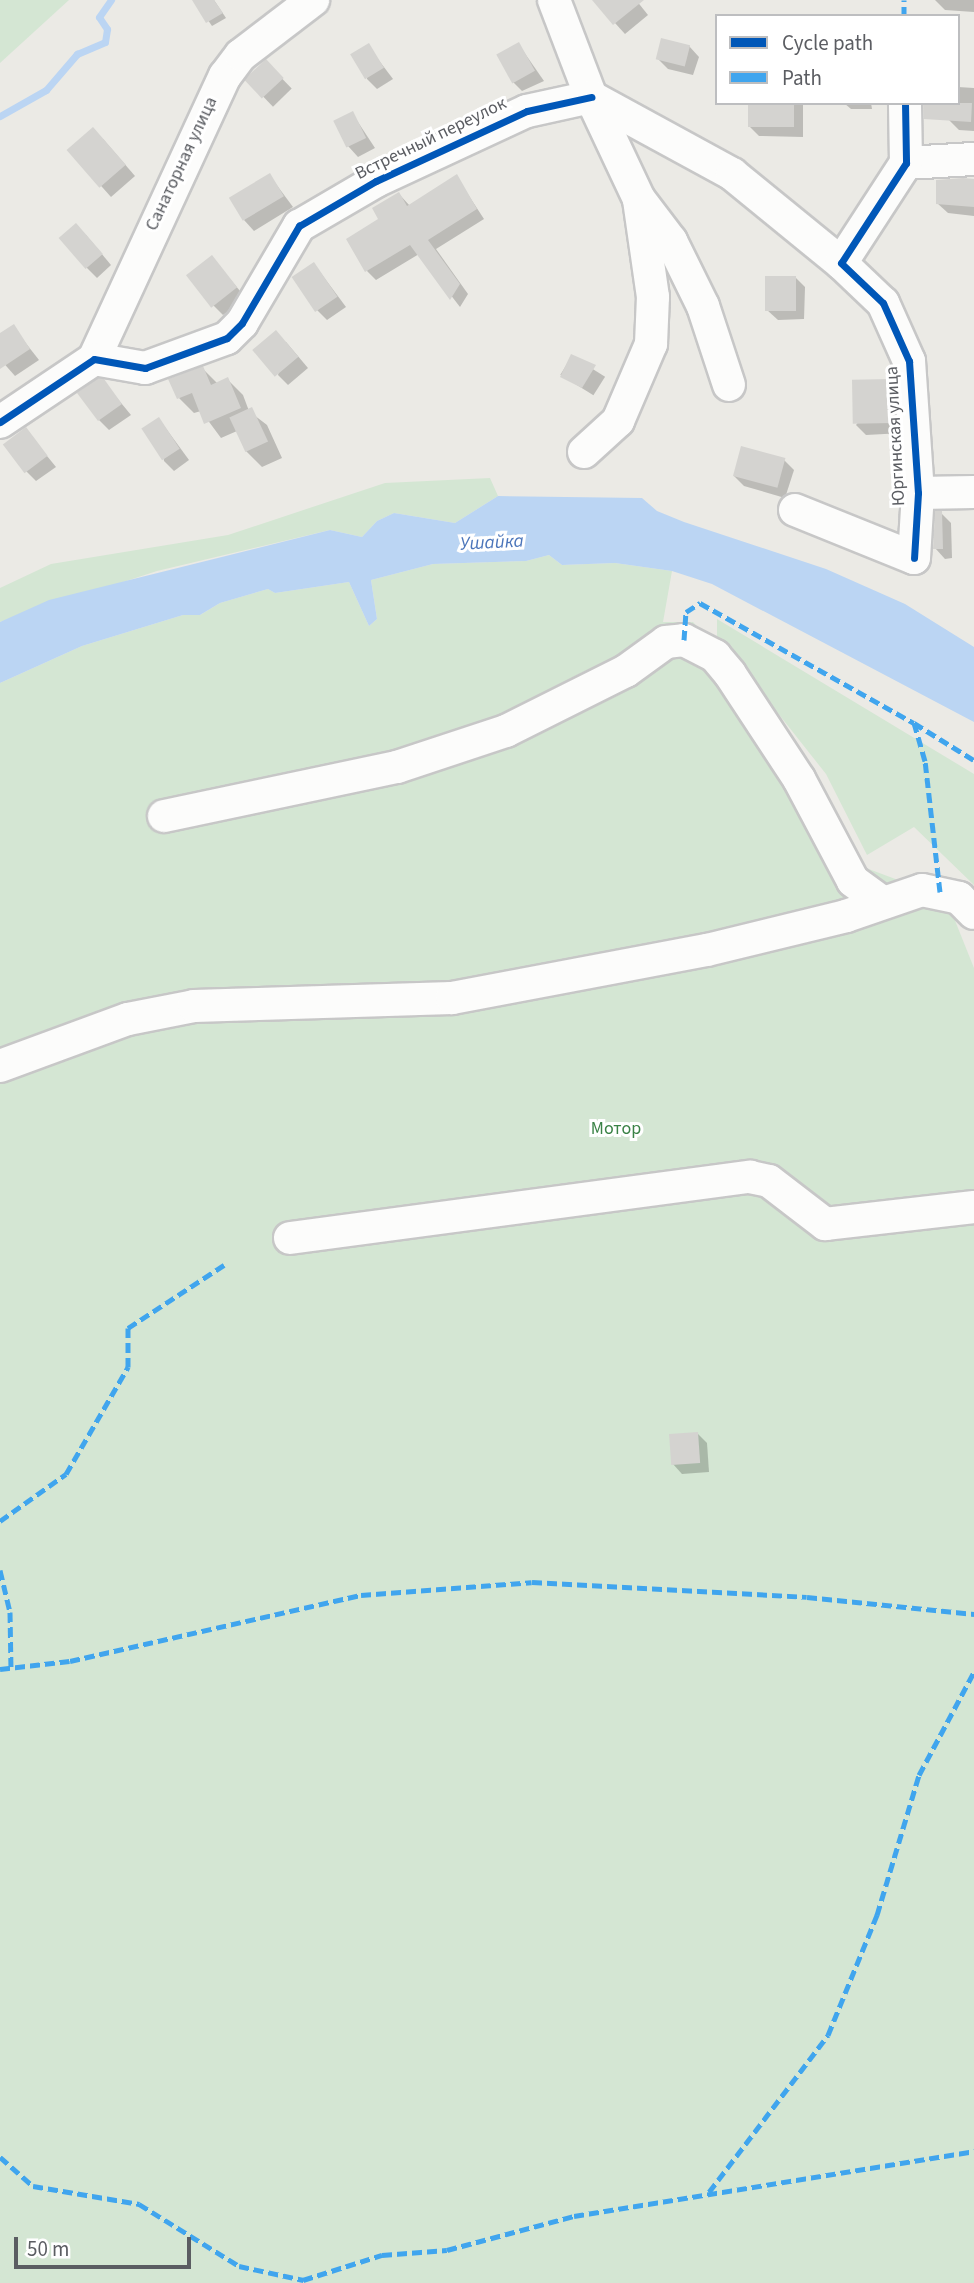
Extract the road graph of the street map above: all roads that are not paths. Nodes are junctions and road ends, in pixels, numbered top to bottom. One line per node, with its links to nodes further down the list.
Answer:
1 (313, 0): 9 (street, Санаторная улица)
2 (554, 0): 3 (street)
3 (591, 97): 7 (street); 8 (street, Юргинская улица); 9 (street, Встречный переулок)
4 (905, 105): 6 (street)
5 (974, 159): 6 (street)
6 (906, 163): 8 (street)
7 (639, 198): 10 (street); 12 (street)
8 (841, 263): 14 (street, Юргинская улица)
9 (94, 359): 11 (street)
10 (729, 385)
11 (0, 422)
12 (584, 452)
13 (974, 492): 14 (street)
14 (918, 493): 15 (street, Юргинская улица)
15 (794, 510)
16 (164, 816): 17 (street)
17 (881, 901): 18 (street); 19 (street)
18 (974, 913)
19 (0, 1066)
20 (974, 1207): 21 (street)
21 (290, 1238)

